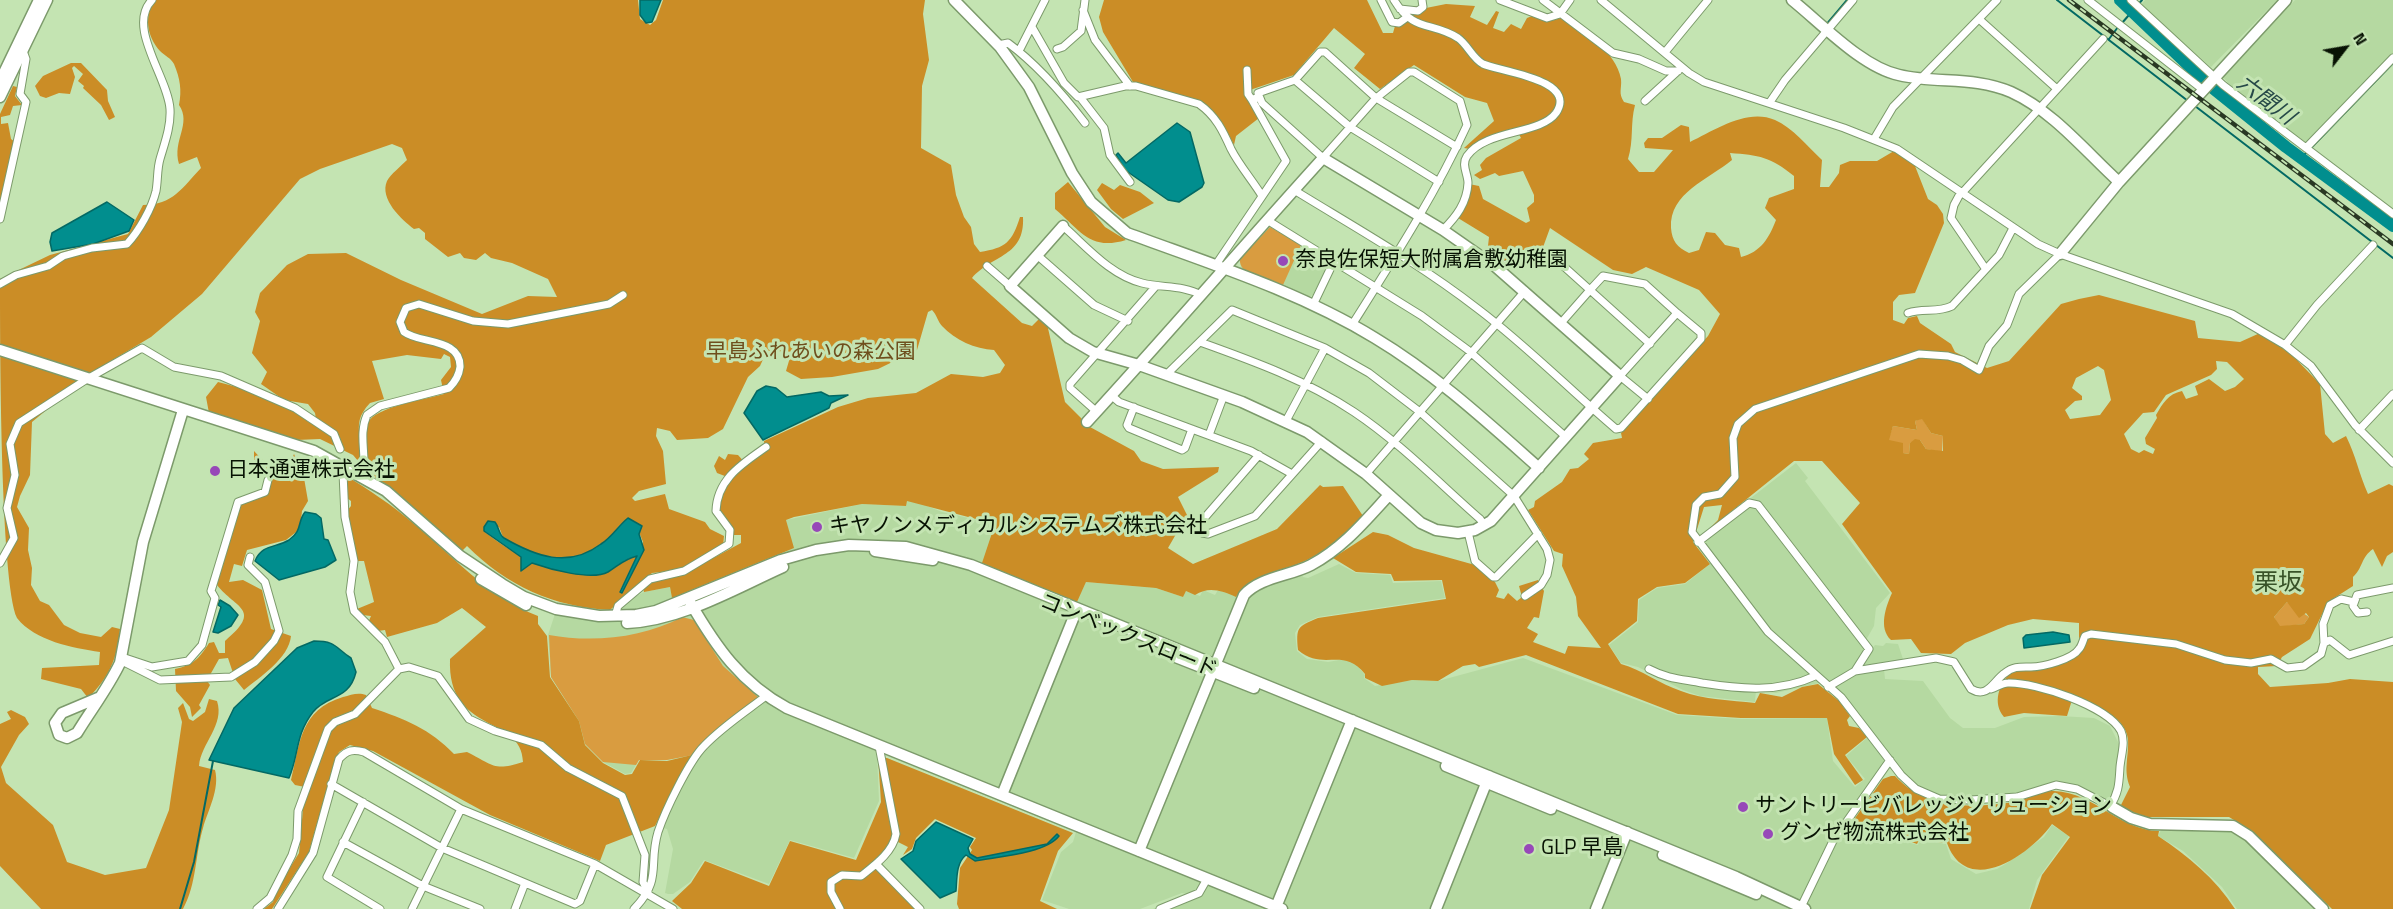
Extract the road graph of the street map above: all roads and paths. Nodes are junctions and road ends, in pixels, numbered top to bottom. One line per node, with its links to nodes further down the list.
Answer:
1 (39, 0): 40 (street)
2 (47, 0): 32 (street)
3 (153, 0): 79 (street)
4 (954, 0): 30 (street)
5 (1045, 0): 27 (street)
6 (1085, 0): 23 (street)
7 (1381, 0): 25 (street)
8 (1394, 0): 22 (street)
9 (1422, 0): 22 (street)
10 (1500, 0): 20 (street)
11 (1543, 0): 24 (street)
12 (1570, 0): 24 (street)
13 (1601, 0): 34 (street)
14 (1708, 0): 34 (street)
15 (1792, 0): 28 (street)
16 (1853, 0): 28 (street)
17 (1997, 0): 26 (street)
18 (2088, 0): 41 (street)
19 (2286, 0): 41 (street)
20 (1510, 2): 24 (street)
21 (2135, 3): 41 (street)
22 (1400, 9): 25 (street)
23 (1083, 10): 31 (street); 42 (street)
24 (1561, 12): 36 (street)
25 (1406, 18): 69 (street)
26 (1979, 19): 38 (street); 43 (street)
27 (1032, 27): 33 (street); 44 (street)
28 (1826, 27): 38 (street); 49 (street)
29 (2103, 39): 43 (street)
30 (998, 45): 33 (street); 76 (street)
31 (1057, 49)
32 (23, 51): 45 (street); 65 (street)
33 (1019, 51): 51 (street)
34 (1666, 51): 36 (street)
35 (2393, 58): 55 (street)
36 (1680, 69): 48 (street); 49 (street)
37 (1247, 70): 47 (street)
38 (1923, 78): 50 (street); 53 (street)
39 (1295, 80): 46 (street); 47 (street); 52 (street)
40 (0, 81)
41 (2208, 83): 55 (street); 59 (street)
42 (1130, 86): 44 (street); 62 (street)
43 (2058, 89): 50 (street)
44 (1080, 97): 57 (street)
45 (0, 98)
46 (1376, 98): 52 (street); 54 (street); 54 (street)
47 (1255, 99): 56 (street); 62 (street)
48 (1645, 101)
49 (1770, 102): 53 (street)
50 (2040, 109): 59 (street); 61 (street)
51 (1085, 123)
52 (1350, 127): 56 (street); 58 (street)
53 (1874, 139): 61 (street)
54 (1457, 147): 58 (street)
55 (2306, 148): 63 (street)
56 (1323, 158): 60 (street); 64 (street)
57 (1130, 182)
58 (1439, 182): 64 (street)
59 (2119, 183): 72 (street)
60 (1294, 190): 66 (street); 71 (street)
61 (1962, 192): 68 (street); 78 (street)
62 (1262, 196): 76 (street)
63 (2393, 213)
64 (1419, 216): 69 (street); 71 (street)
65 (0, 219)
66 (1267, 220): 74 (street); 76 (street)
67 (1063, 226): 73 (street); 81 (street)
68 (2013, 228): 72 (street); 78 (street)
69 (1443, 230): 77 (street)
70 (2373, 245): 96 (street)
71 (1397, 253): 82 (street); 92 (street)
72 (2060, 254): 96 (street); 139 (street)
73 (1037, 255): 80 (street); 90 (street)
74 (1334, 261): 82 (street); 87 (street)
75 (987, 266): 80 (street)
76 (1219, 267): 86 (street); 87 (street)
77 (1496, 267): 83 (street); 84 (street)
78 (1985, 268): 89 (street)
79 (0, 284)
80 (1010, 286): 99 (street)
81 (1156, 286): 86 (street); 90 (street)
82 (1377, 286): 93 (street); 100 (street)
83 (1590, 290): 88 (street); 91 (street); 95 (street)
84 (1525, 291): 91 (street); 92 (street)
85 (623, 295): 132 (street)
86 (1201, 295): 101 (street)
87 (1312, 305): 93 (street)
88 (1677, 313): 95 (street); 110 (street)
89 (1908, 313)
90 (1128, 321): 99 (street)
91 (1561, 323): 103 (street)
92 (1497, 324): 100 (street); 112 (street)
93 (1352, 325): 106 (street)
94 (1200, 342): 97 (street); 102 (street); 105 (street)
95 (1650, 344): 103 (street)
96 (2285, 345): 119 (street)
97 (1325, 348): 105 (street); 115 (street)
98 (0, 350): 104 (street)
99 (1098, 354): 101 (street); 114 (street)
100 (1472, 354): 106 (street); 121 (street)
101 (1139, 365): 102 (street); 109 (street)
102 (1167, 374): 108 (street)
103 (1620, 376): 110 (street); 112 (street)
104 (87, 379): 113 (street); 125 (street); 142 (street)
105 (1306, 384): 116 (street); 123 (street)
106 (1445, 386): 115 (street); 128 (street)
107 (2393, 394): 119 (street)
108 (1224, 395): 116 (street); 120 (street)
109 (1112, 396): 111 (street); 114 (street)
110 (1648, 399): 112 (street)
111 (1134, 407): 118 (street); 118 (street)
112 (1592, 408): 121 (street)
113 (183, 410): 132 (street); 152 (street)
114 (1097, 412): 117 (street)
115 (1420, 412): 123 (street); 135 (street)
116 (1286, 421): 122 (street)
117 (1087, 422)
118 (1192, 429): 120 (street)
119 (2359, 430): 127 (street)
120 (1209, 435): 126 (street)
121 (1566, 437): 128 (street)
122 (1322, 441): 130 (street); 131 (street)
123 (1393, 443): 131 (street); 136 (street)
124 (766, 447): 149 (street)
125 (340, 449)
126 (1259, 455): 130 (street); 130 (street)
127 (2393, 463)
128 (1539, 468): 135 (street)
129 (343, 473): 154 (street)
130 (1292, 474)
131 (1366, 474): 134 (street)
132 (363, 476): 140 (street)
133 (268, 480): 152 (street)
134 (1389, 495): 137 (street); 153 (street)
135 (1514, 496): 136 (street); 138 (street)
136 (1484, 525): 137 (street)
137 (1468, 532): 138 (street)
138 (1538, 534): 144 (street)
139 (1698, 542): 156 (street); 157 (street)
140 (460, 556): 146 (street, コンベックスロード); 149 (street)
141 (250, 557): 152 (street)
142 (0, 563)
143 (2393, 588): 145 (street)
144 (1525, 596)
145 (2354, 602): 148 (street); 151 (street)
146 (691, 603): 147 (street, コンベックスロード); 149 (street); 160 (street)
147 (1076, 612): 153 (street, コンベックスロード); 167 (street)
148 (2367, 612)
149 (615, 616)
150 (2393, 641): 151 (street)
151 (2324, 643): 159 (street)
152 (122, 659): 161 (street)
153 (1214, 668): 162 (street, コンベックスロード); 174 (street)
154 (399, 669): 180 (street); 184 (street)
155 (1649, 669): 157 (street)
156 (1855, 671): 158 (street); 159 (street)
157 (1815, 676): 158 (street)
158 (1828, 687): 164 (street)
159 (1991, 689): 169 (street)
160 (766, 696): 163 (street); 180 (street)
161 (100, 697)
162 (1351, 724): 165 (street, コンベックスロード); 182 (street)
163 (879, 746): 167 (street); 176 (street)
164 (1890, 760): 169 (street); 183 (street)
165 (1488, 779): 171 (street, コンベックスロード); 194 (street)
166 (331, 784): 168 (street); 170 (street); 181 (street)
167 (1002, 795): 174 (street)
168 (363, 802): 172 (street); 173 (street)
169 (2111, 807): 196 (street)
170 (461, 809): 173 (street); 175 (street)
171 (1625, 836): 183 (street, コンベックスロード); 195 (street)
172 (343, 842): 179 (street); 185 (street)
173 (442, 848): 178 (street); 179 (street)
174 (1139, 851): 177 (street)
175 (595, 864): 178 (street); 180 (street)
176 (876, 864): 191 (street); 192 (street)
177 (1207, 879): 182 (street); 193 (street)
178 (525, 883): 188 (street)
179 (423, 886): 186 (street); 187 (street)
180 (648, 892): 189 (street); 190 (street)
181 (280, 908)
182 (1279, 908)
183 (1799, 908)
184 (257, 909)
185 (380, 909)
186 (412, 909)
187 (480, 909)
188 (515, 909)
189 (634, 909)
190 (674, 909)
191 (840, 909)
192 (920, 909)
193 (1160, 909)
194 (1436, 909)
195 (1596, 909)
196 (2324, 909)

